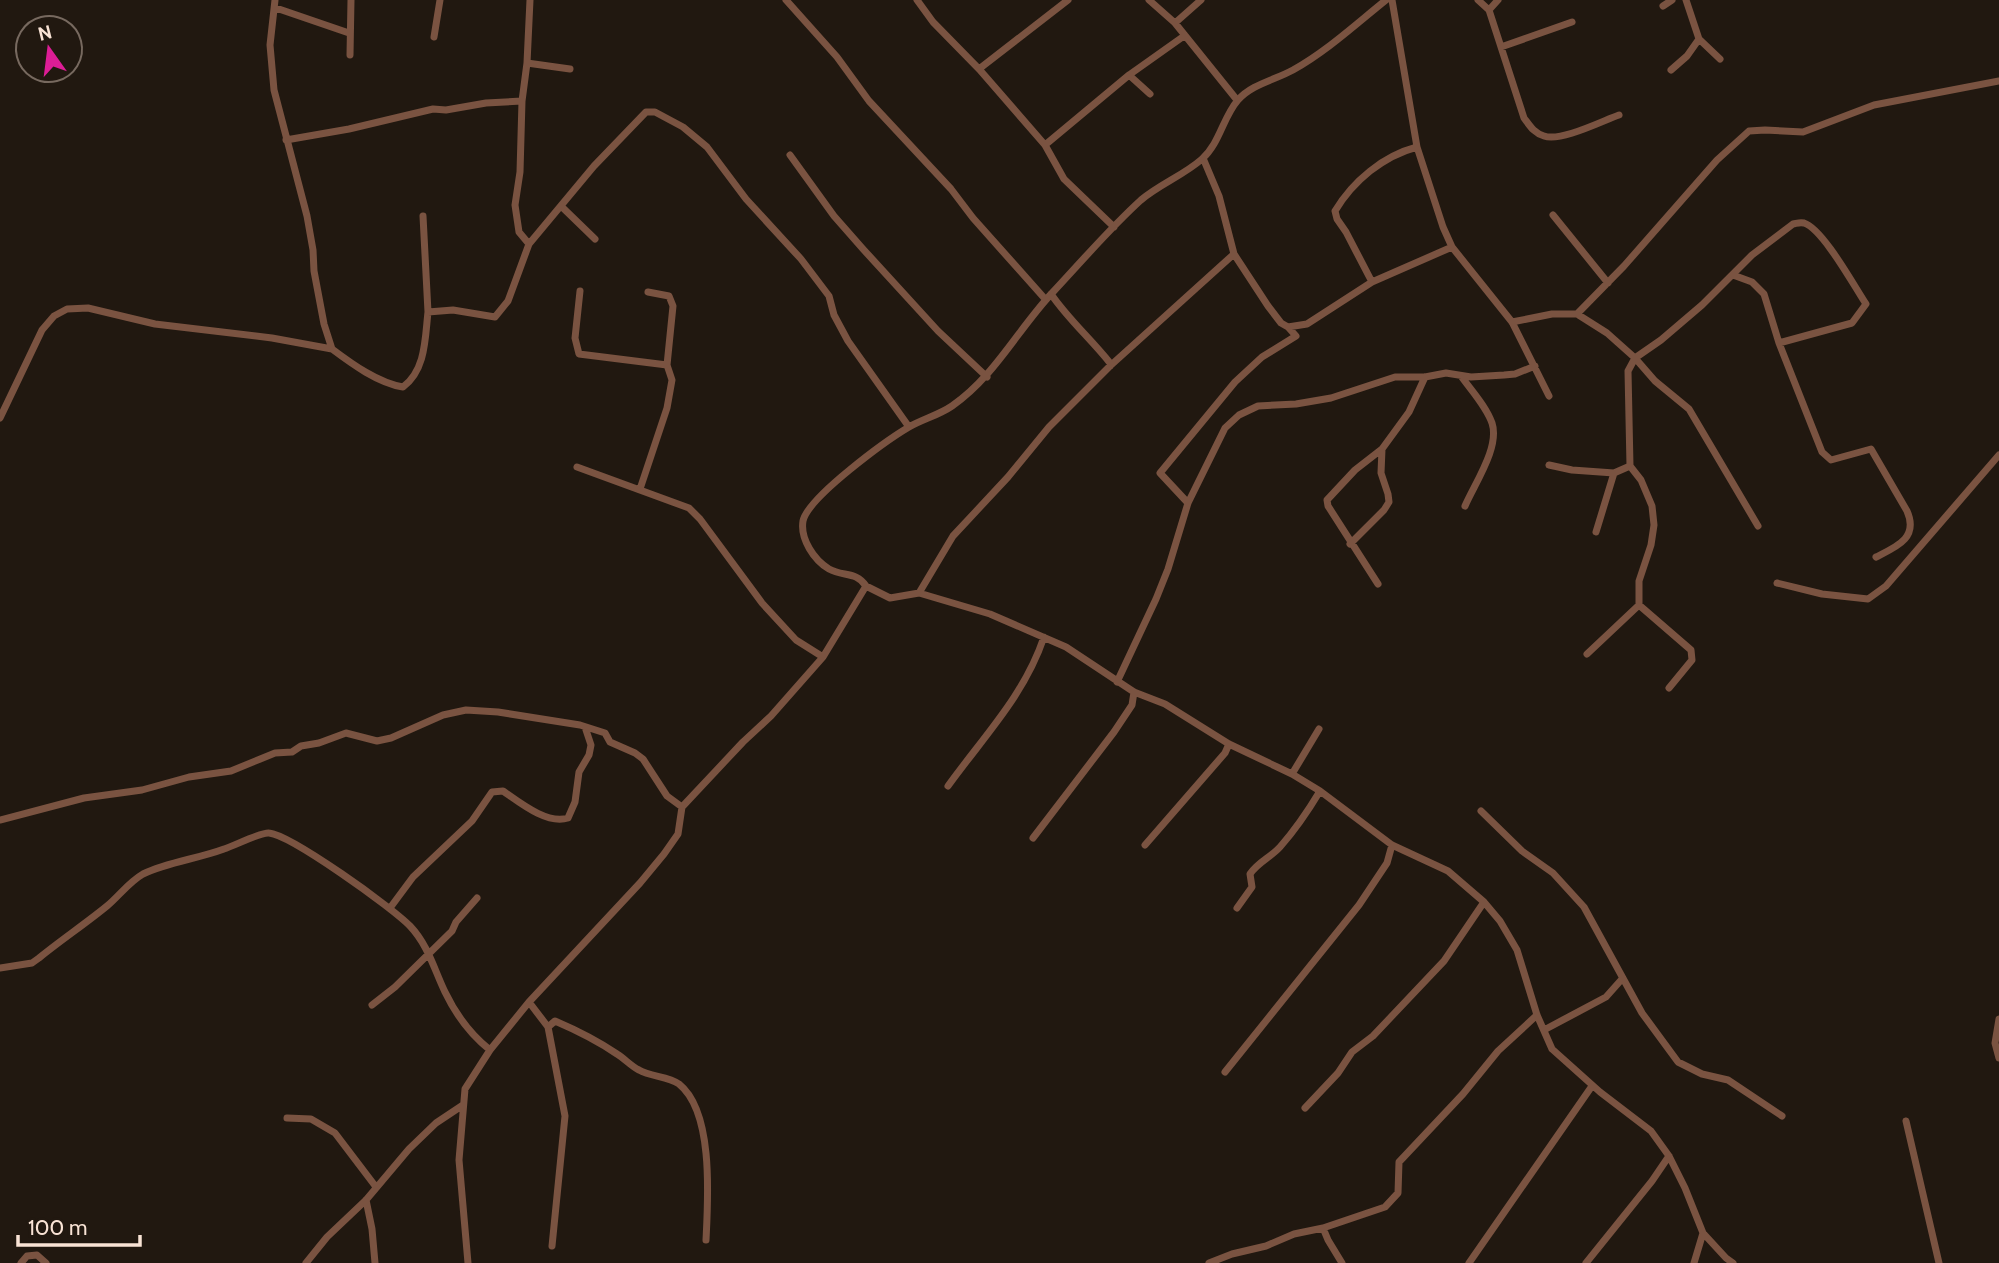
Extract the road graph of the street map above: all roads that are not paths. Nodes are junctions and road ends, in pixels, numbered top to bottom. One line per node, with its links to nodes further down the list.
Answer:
1 (351, 0): 20 (street)
2 (440, 0): 22 (street)
3 (530, 0): 27 (street)
4 (786, 0): 55 (street)
5 (917, 0): 29 (street)
6 (1068, 0): 29 (street)
7 (1149, 0): 19 (street)
8 (1201, 0): 19 (street)
9 (1386, 0): 34 (street)
10 (1392, 0): 39 (street)
11 (1478, 0): 17 (street)
12 (1497, 0): 17 (street)
13 (1672, 0): 16 (street)
14 (1686, 0): 23 (street)
15 (275, 4): 20 (street); 37 (street)
16 (1664, 6)
17 (1489, 10): 24 (street)
18 (1572, 22): 24 (street)
19 (1175, 23): 21 (street)
20 (349, 33): 25 (street)
21 (1184, 36): 31 (street); 34 (street)
22 (434, 37)
23 (1699, 38): 26 (street); 30 (street)
24 (1501, 47): 36 (street)
25 (350, 55)
26 (1720, 59)
27 (527, 63): 28 (street); 35 (street)
28 (570, 69)
29 (979, 69): 38 (street)
30 (1671, 70)
31 (1129, 75): 33 (street); 38 (street)
32 (1999, 81): 52 (street)
33 (1150, 94)
34 (1237, 100): 41 (street)
35 (522, 102): 37 (street); 47 (street)
36 (1619, 115)
37 (286, 140): 61 (street)
38 (1045, 145): 45 (street)
39 (1417, 147): 48 (street); 51 (street)
40 (790, 155): 67 (street)
41 (1203, 158): 45 (street); 49 (street)
42 (562, 207): 46 (street); 47 (street); 71 (street)
43 (1553, 215): 52 (street)
44 (424, 216): 56 (street)
45 (1114, 227): 55 (street)
46 (595, 239)
47 (529, 244): 56 (street)
48 (1452, 247): 51 (street); 58 (street)
49 (1234, 254): 59 (street); 64 (street)
50 (1733, 275): 60 (street); 60 (street); 62 (street)
51 (1372, 282): 59 (street)
52 (1608, 283): 57 (street)
53 (580, 291): 63 (street)
54 (648, 292): 63 (street)
55 (1049, 297): 64 (street); 67 (street)
56 (428, 312): 61 (street)
57 (1577, 314): 58 (street); 62 (street)
58 (1512, 321): 65 (street)
59 (1288, 327): 79 (street)
60 (1779, 343): 84 (street)
61 (332, 349): 70 (street)
62 (1635, 358): 75 (street); 81 (street)
63 (667, 365): 78 (street)
64 (1110, 366): 88 (street)
65 (1535, 366): 66 (street); 69 (street)
66 (1461, 376): 68 (street); 80 (street)
67 (987, 377): 71 (street)
68 (1425, 377): 72 (street); 79 (street)
69 (1549, 396)
70 (0, 418)
71 (909, 427): 87 (street)
72 (1382, 449): 83 (street); 83 (street)
73 (1999, 455): 85 (street)
74 (1549, 465): 77 (street)
75 (1630, 466): 77 (street); 89 (street)
76 (577, 467): 78 (street)
77 (1614, 473): 82 (street)
78 (640, 489): 92 (street)
79 (1188, 503): 93 (street)
80 (1465, 506)
81 (1758, 526)
82 (1596, 532)
83 (1350, 544): 86 (street)
84 (1876, 557)
85 (1777, 583)
86 (1378, 584)
87 (866, 586): 88 (street); 92 (street)
88 (919, 593): 90 (street)
89 (1639, 605): 91 (street); 94 (street)
90 (1044, 637): 93 (street); 100 (street)
91 (1587, 654)
92 (823, 657): 102 (street)
93 (1117, 682): 95 (street)
94 (1669, 688)
95 (1134, 692): 98 (street); 105 (street)
96 (585, 727): 102 (street); 104 (street); 110 (street)
97 (1319, 729): 99 (street)
98 (1229, 744): 99 (street); 106 (street)
99 (1292, 775): 101 (street)
100 (948, 786)
101 (1320, 792): 107 (street); 111 (street)
102 (682, 807): 115 (street)
103 (1481, 811): 114 (street)
104 (0, 820)
105 (1033, 838)
106 (1145, 845)
107 (1392, 845): 109 (street); 123 (street)
108 (477, 898): 112 (street)
109 (1484, 902): 117 (street); 126 (street)
110 (390, 908): 112 (street); 113 (street)
111 (1237, 908)
112 (429, 953): 116 (street); 121 (street)
113 (0, 968)
114 (1622, 979): 120 (street); 127 (street)
115 (529, 1002): 119 (street); 121 (street)
116 (372, 1005)
117 (1537, 1014): 120 (street); 133 (street)
118 (1999, 1019): 122 (street)
119 (548, 1027): 135 (street); 136 (street)
120 (1544, 1030): 124 (street)
121 (490, 1050): 125 (street)
122 (1999, 1058)
123 (1225, 1072)
124 (1592, 1086): 130 (street); 144 (street)
125 (463, 1105): 131 (street); 141 (street)
126 (1305, 1108)
127 (1782, 1116)
128 (287, 1118): 131 (street)
129 (1906, 1121): 148 (street)
130 (1669, 1156): 134 (street); 145 (street)
131 (376, 1187): 132 (street)
132 (366, 1200): 139 (street); 140 (street)
133 (1323, 1227): 142 (street); 143 (street)
134 (1703, 1233): 146 (street); 147 (street)
135 (705, 1240)
136 (552, 1246)
137 (20, 1263): 138 (street)
138 (46, 1263)
139 (306, 1263)
140 (375, 1263)
141 (468, 1263)
142 (1209, 1263)
143 (1342, 1263)
144 (1469, 1263)
145 (1586, 1263)
146 (1694, 1263)
147 (1733, 1263)
148 (1939, 1263)

